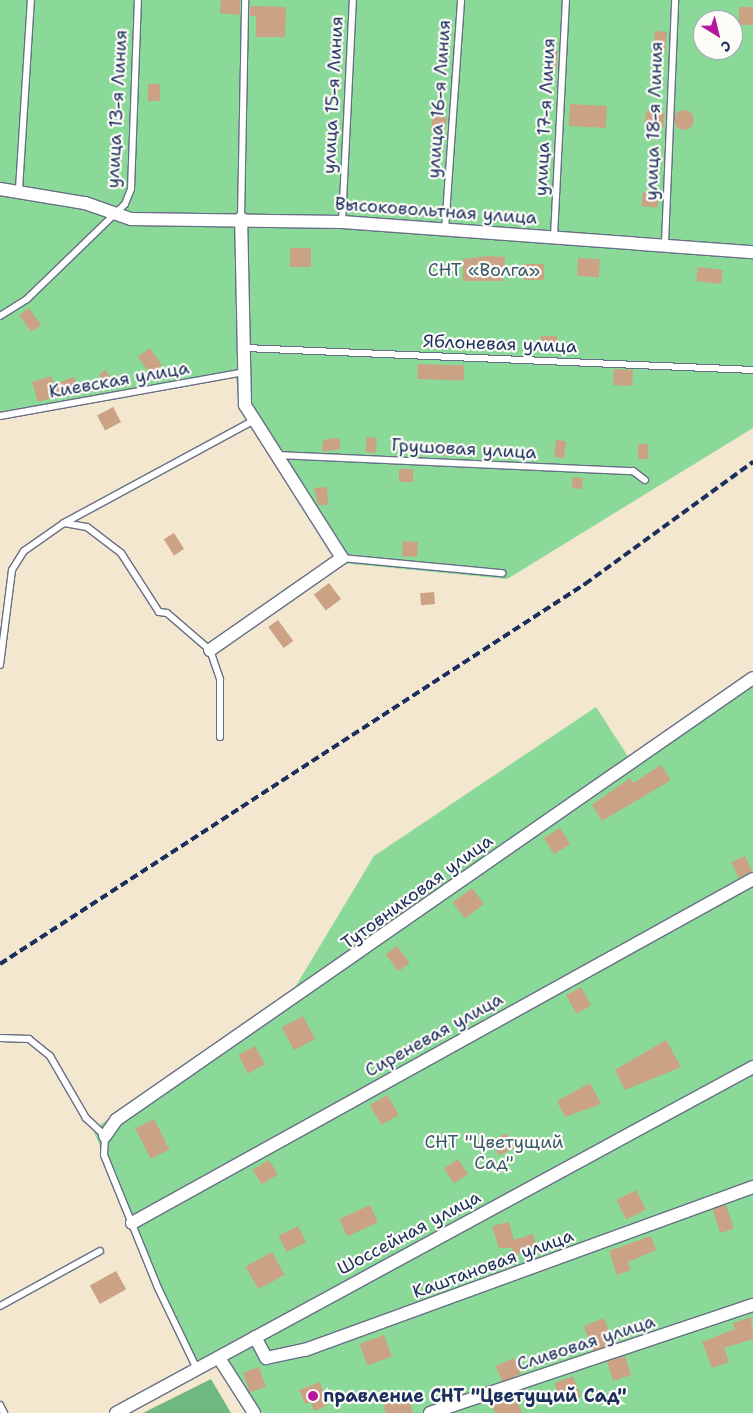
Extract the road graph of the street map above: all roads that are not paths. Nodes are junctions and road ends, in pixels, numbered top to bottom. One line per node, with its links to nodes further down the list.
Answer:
1 (31, 0): 9 (lane)
2 (138, 0): 10 (lane, улица 13-я Линия)
3 (245, 0): 11 (lane)
4 (353, 0): 12 (lane, улица 15-я Линия)
5 (461, 0): 13 (lane, улица 16-я Линия)
6 (566, 0): 14 (lane, улица 17-я Линия)
7 (675, 0): 15 (lane, улица 18-я Линия)
8 (0, 189): 9 (street)
9 (19, 189): 10 (street)
10 (116, 216): 11 (street, Высоковольтная улица); 17 (lane, улица 13-я Линия)
11 (241, 218): 12 (street, Высоковольтная улица); 18 (street)
12 (342, 222): 13 (street, Высоковольтная улица)
13 (446, 230): 14 (street, Высоковольтная улица)
14 (554, 236): 15 (street, Высоковольтная улица)
15 (665, 243): 16 (street, Высоковольтная улица)
16 (753, 252)
17 (0, 316)
18 (245, 348): 19 (lane, Яблоневая улица); 20 (street)
19 (753, 370)
20 (244, 372): 21 (lane, Киевская улица); 22 (street)
21 (0, 416)
22 (253, 421): 23 (street); 25 (lane)
23 (277, 455): 24 (lane, Грушовая улица); 26 (street)
24 (645, 480)
25 (64, 523): 28 (lane); 29 (lane)
26 (342, 558): 27 (lane); 28 (street)
27 (502, 573)
28 (210, 650): 31 (lane)
29 (0, 665)
30 (753, 678): 35 (street, Тутовниковая улица)
31 (220, 737)
32 (753, 879): 37 (street, Сиреневая улица)
33 (0, 1038): 35 (lane)
34 (753, 1066): 41 (street, Шоссейная улица)
35 (105, 1136): 37 (lane)
36 (753, 1187): 41 (street, Каштановая улица)
37 (132, 1223): 43 (lane)
38 (100, 1251): 39 (lane)
39 (0, 1306)
40 (753, 1306): 48 (street, Сливовая улица)
41 (255, 1337): 42 (street, Шоссейная улица)
42 (218, 1358): 43 (street, Шоссейная улица); 47 (street)
43 (193, 1372): 46 (street, Шоссейная улица)
44 (0, 1405): 45 (lane)
45 (4, 1413)
46 (116, 1413)
47 (254, 1413)
48 (430, 1413)

